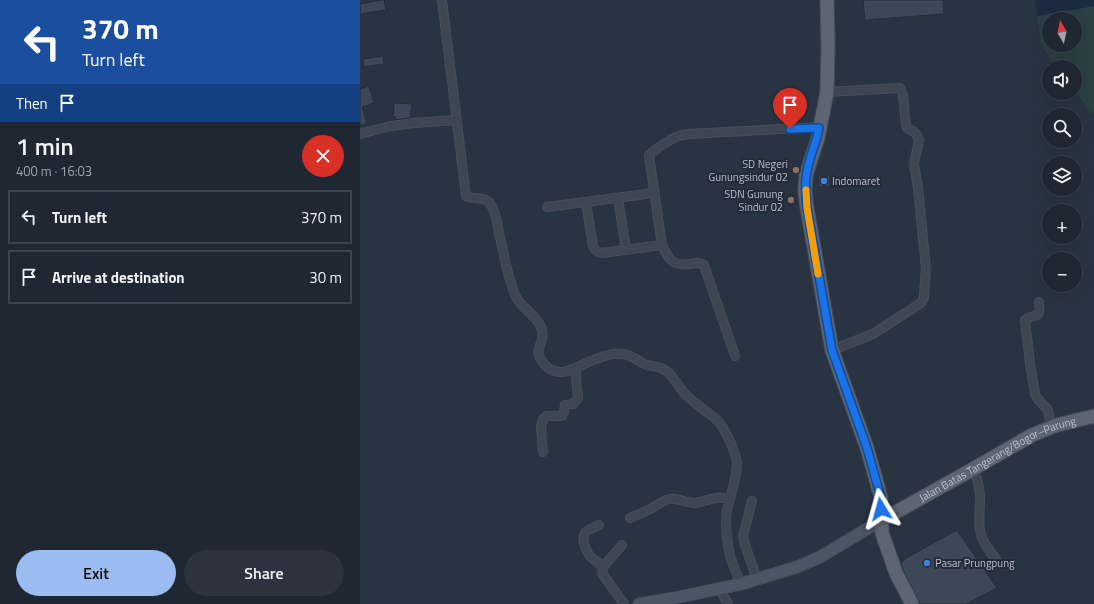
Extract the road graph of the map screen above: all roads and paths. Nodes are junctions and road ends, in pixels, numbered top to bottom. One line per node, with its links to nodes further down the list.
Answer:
1 (442, 0): 4 (street)
2 (827, 0): 3 (main road)
3 (827, 92): 5 (main road); 14 (street)
4 (456, 120): 6 (street); 16 (street)
5 (819, 128): 7 (street); 14 (main road)
6 (360, 134)
7 (654, 193): 8 (street); 11 (street)
8 (618, 198): 9 (street); 12 (street)
9 (586, 202): 10 (street); 12 (street)
10 (547, 207)
11 (662, 245): 12 (street); 15 (street)
12 (626, 250)
13 (1039, 302): 18 (street)
14 (832, 350): 24 (main road)
15 (735, 356)
16 (575, 368): 19 (street); 21 (street)
17 (1094, 416): 18 (main road, Jalan Batas Tangerang/Bogor–Parung)
18 (1051, 427): 20 (main road, Jalan Batas Tangerang/Bogor–Parung)
19 (542, 452)
20 (973, 469): 24 (main road, Jalan Batas Tangerang/Bogor–Parung); 27 (street)
21 (729, 500): 23 (street); 30 (street)
22 (752, 501): 29 (street)
23 (630, 518)
24 (882, 520): 29 (main road); 36 (main road)
25 (599, 525): 28 (street)
26 (622, 545): 28 (street)
27 (997, 561)
28 (603, 567): 33 (street)
29 (757, 580): 30 (main road)
30 (741, 584): 31 (main road)
31 (719, 588): 32 (main road); 35 (street)
32 (675, 601): 34 (main road)
33 (624, 604)
34 (639, 604)
35 (728, 604)
36 (912, 604)

